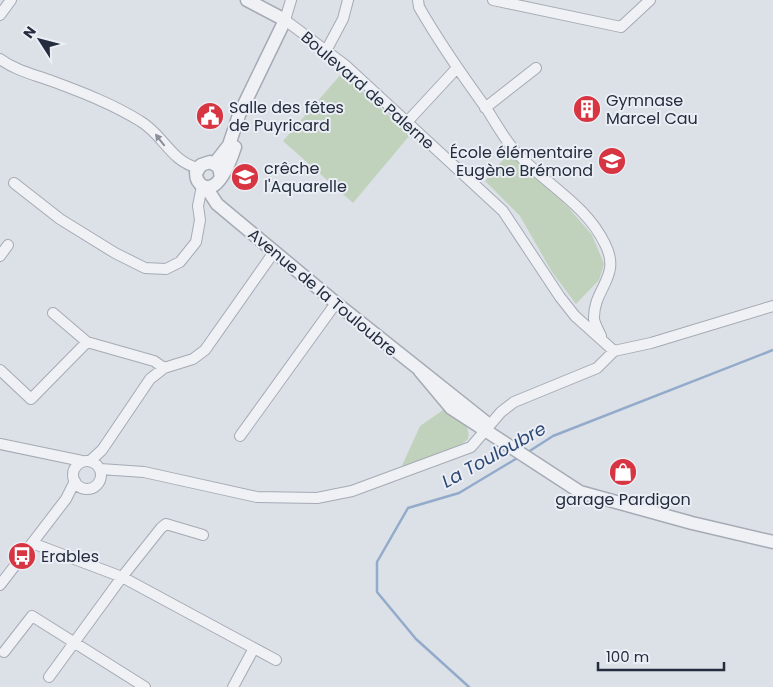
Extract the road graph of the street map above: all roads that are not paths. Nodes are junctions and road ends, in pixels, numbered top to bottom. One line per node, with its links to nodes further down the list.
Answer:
1 (11, 0): 8 (street)
2 (247, 0): 9 (street, Boulevard de Palerne)
3 (291, 0): 9 (street)
4 (348, 0): 10 (street)
5 (418, 0): 13 (street)
6 (493, 0): 7 (street)
7 (650, 0)
8 (0, 16)
9 (285, 20): 10 (street, Boulevard de Palerne); 16 (street)
10 (327, 50): 15 (street, Boulevard de Palerne)
11 (0, 60): 18 (street, one-way to 11)
12 (536, 68): 14 (street)
13 (456, 69): 14 (street); 15 (street)
14 (485, 108): 27 (street)
15 (407, 122): 27 (street, Boulevard de Palerne)
16 (235, 125): 17 (street); 20 (street)
17 (215, 164): 18 (street); 20 (street)
18 (198, 168): 20 (street)
19 (14, 183): 20 (street)
20 (211, 184): 22 (street, Avenue de la Touloubre)
21 (8, 245): 23 (street)
22 (274, 252): 24 (street, Avenue de la Touloubre); 30 (street)
23 (0, 256)
24 (336, 303): 32 (street, Avenue de la Touloubre); 33 (street)
25 (773, 306): 29 (street)
26 (53, 313): 28 (street)
27 (602, 340): 29 (street, Boulevard de Palerne)
28 (87, 342): 30 (street); 31 (street)
29 (614, 351): 32 (street)
30 (164, 368): 36 (street)
31 (0, 370)
32 (488, 427): 36 (street); 39 (street, Avenue de la Touloubre)
33 (240, 436)
34 (0, 444): 35 (street)
35 (57, 456): 36 (street); 37 (street)
36 (94, 467): 37 (street); 37 (street)
37 (77, 481): 40 (street)
38 (204, 534): 41 (street)
39 (773, 542)
40 (32, 543): 41 (street); 42 (street)
41 (122, 576): 43 (street); 44 (street)
42 (0, 585)
43 (74, 642): 45 (street); 47 (street); 48 (street)
44 (254, 648): 46 (street); 49 (street)
45 (4, 652)
46 (276, 660)
47 (49, 677)
48 (145, 687)
49 (233, 687)

